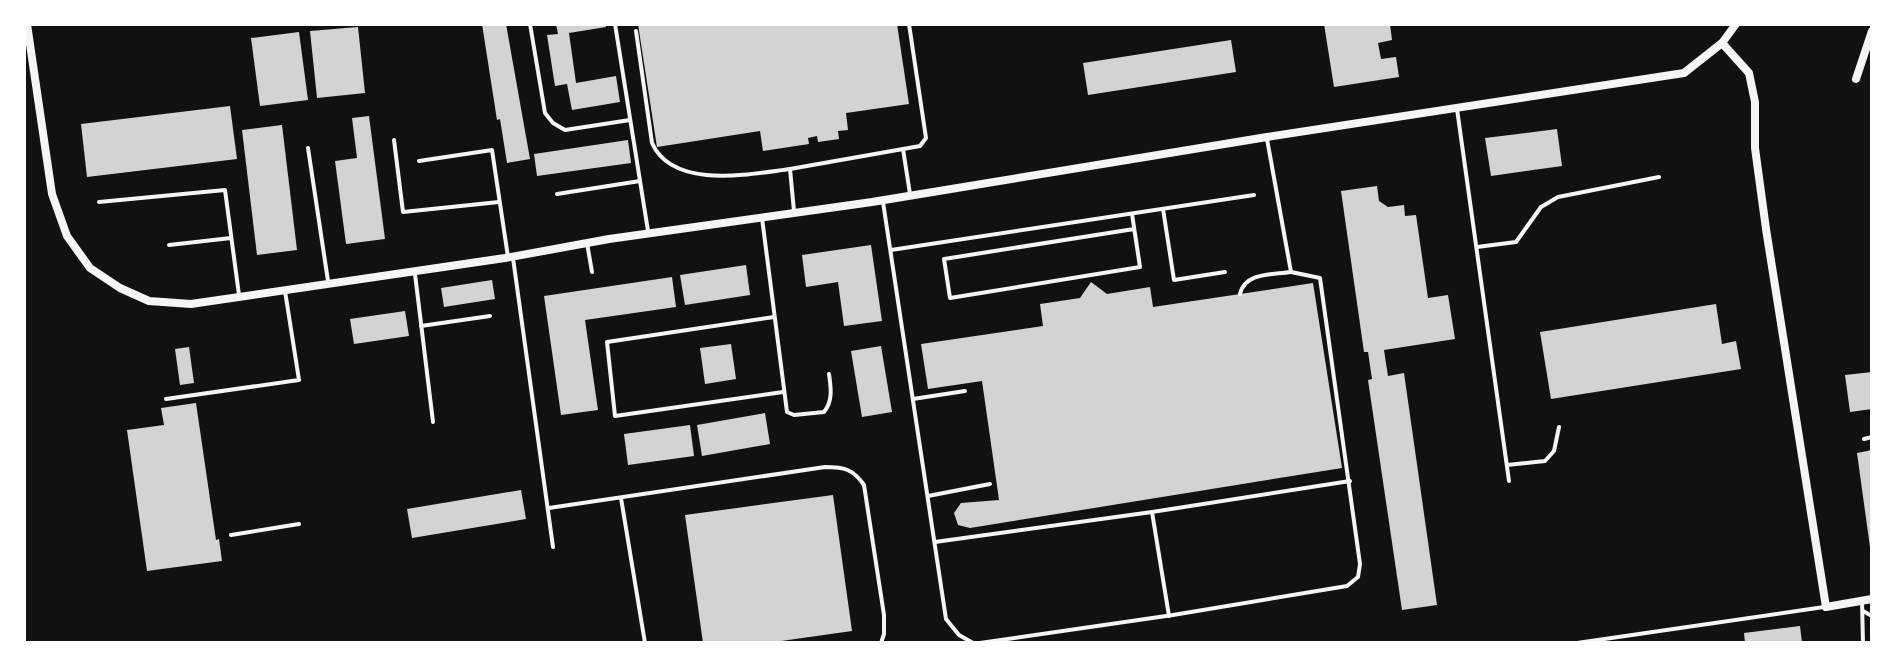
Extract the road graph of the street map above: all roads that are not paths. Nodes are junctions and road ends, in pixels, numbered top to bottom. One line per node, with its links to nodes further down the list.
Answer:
1 (27, 24): 45 (street)
2 (530, 24): 11 (lane)
3 (615, 24): 11 (lane)
4 (909, 24): 15 (lane)
5 (1736, 24): 8 (street)
6 (636, 31): 17 (lane)
7 (1872, 31): 9 (street)
8 (1722, 43): 10 (street); 71 (street)
9 (1856, 79)
10 (1457, 109): 12 (street); 35 (lane)
11 (630, 120): 19 (lane)
12 (1267, 137): 21 (street); 41 (lane)
13 (394, 140): 25 (lane)
14 (308, 148): 42 (lane)
15 (903, 149): 17 (lane); 21 (lane)
16 (419, 161): 25 (lane)
17 (790, 169): 27 (lane)
18 (1659, 177): 35 (lane)
19 (640, 181): 20 (lane); 31 (lane)
20 (557, 194)
21 (910, 195): 23 (street)
22 (1254, 195): 26 (lane)
23 (883, 200): 27 (street); 36 (lane)
24 (99, 202): 32 (lane)
25 (499, 202): 37 (lane)
26 (1163, 209): 28 (lane); 40 (lane)
27 (794, 213): 29 (street)
28 (1132, 214): 30 (lane); 36 (lane)
29 (762, 218): 31 (street); 47 (lane)
30 (1134, 229)
31 (649, 234): 33 (street)
32 (231, 238): 34 (lane); 45 (lane)
33 (587, 243): 37 (street); 39 (lane)
34 (169, 245)
35 (1477, 247): 58 (lane)
36 (891, 250): 53 (lane)
37 (510, 257): 38 (street); 64 (lane)
38 (415, 271): 42 (street); 48 (lane)
39 (592, 272)
40 (1225, 272)
41 (1291, 272): 44 (lane); 59 (lane)
42 (328, 284): 43 (street)
43 (285, 291): 45 (street); 52 (lane)
44 (1240, 294)
45 (239, 297)
46 (490, 316): 48 (lane)
47 (774, 317): 51 (lane); 51 (lane)
48 (421, 326): 54 (lane)
49 (829, 374): 51 (lane)
50 (965, 391): 53 (lane)
51 (783, 392)
52 (166, 399)
53 (913, 399): 62 (lane)
54 (433, 422)
55 (1559, 427): 58 (lane)
56 (1872, 437): 57 (lane)
57 (1864, 439)
58 (1507, 465): 60 (lane)
59 (1350, 481): 65 (lane); 73 (lane)
60 (1509, 481)
61 (990, 484): 62 (lane)
62 (928, 496): 68 (lane)
63 (621, 498): 64 (lane); 75 (lane); 76 (lane)
64 (549, 508): 69 (lane)
65 (1152, 512): 68 (lane); 73 (lane)
66 (299, 524): 67 (lane)
67 (231, 535)
68 (935, 542): 77 (lane)
69 (553, 547)
70 (1867, 599): 71 (street); 72 (lane)
71 (1826, 607): 79 (lane)
72 (1863, 611): 74 (lane); 80 (lane)
73 (1169, 616): 78 (lane)
74 (1872, 616)
75 (645, 643)
76 (881, 643)
77 (973, 643)
78 (980, 643)
79 (1577, 643)
80 (1863, 643)

